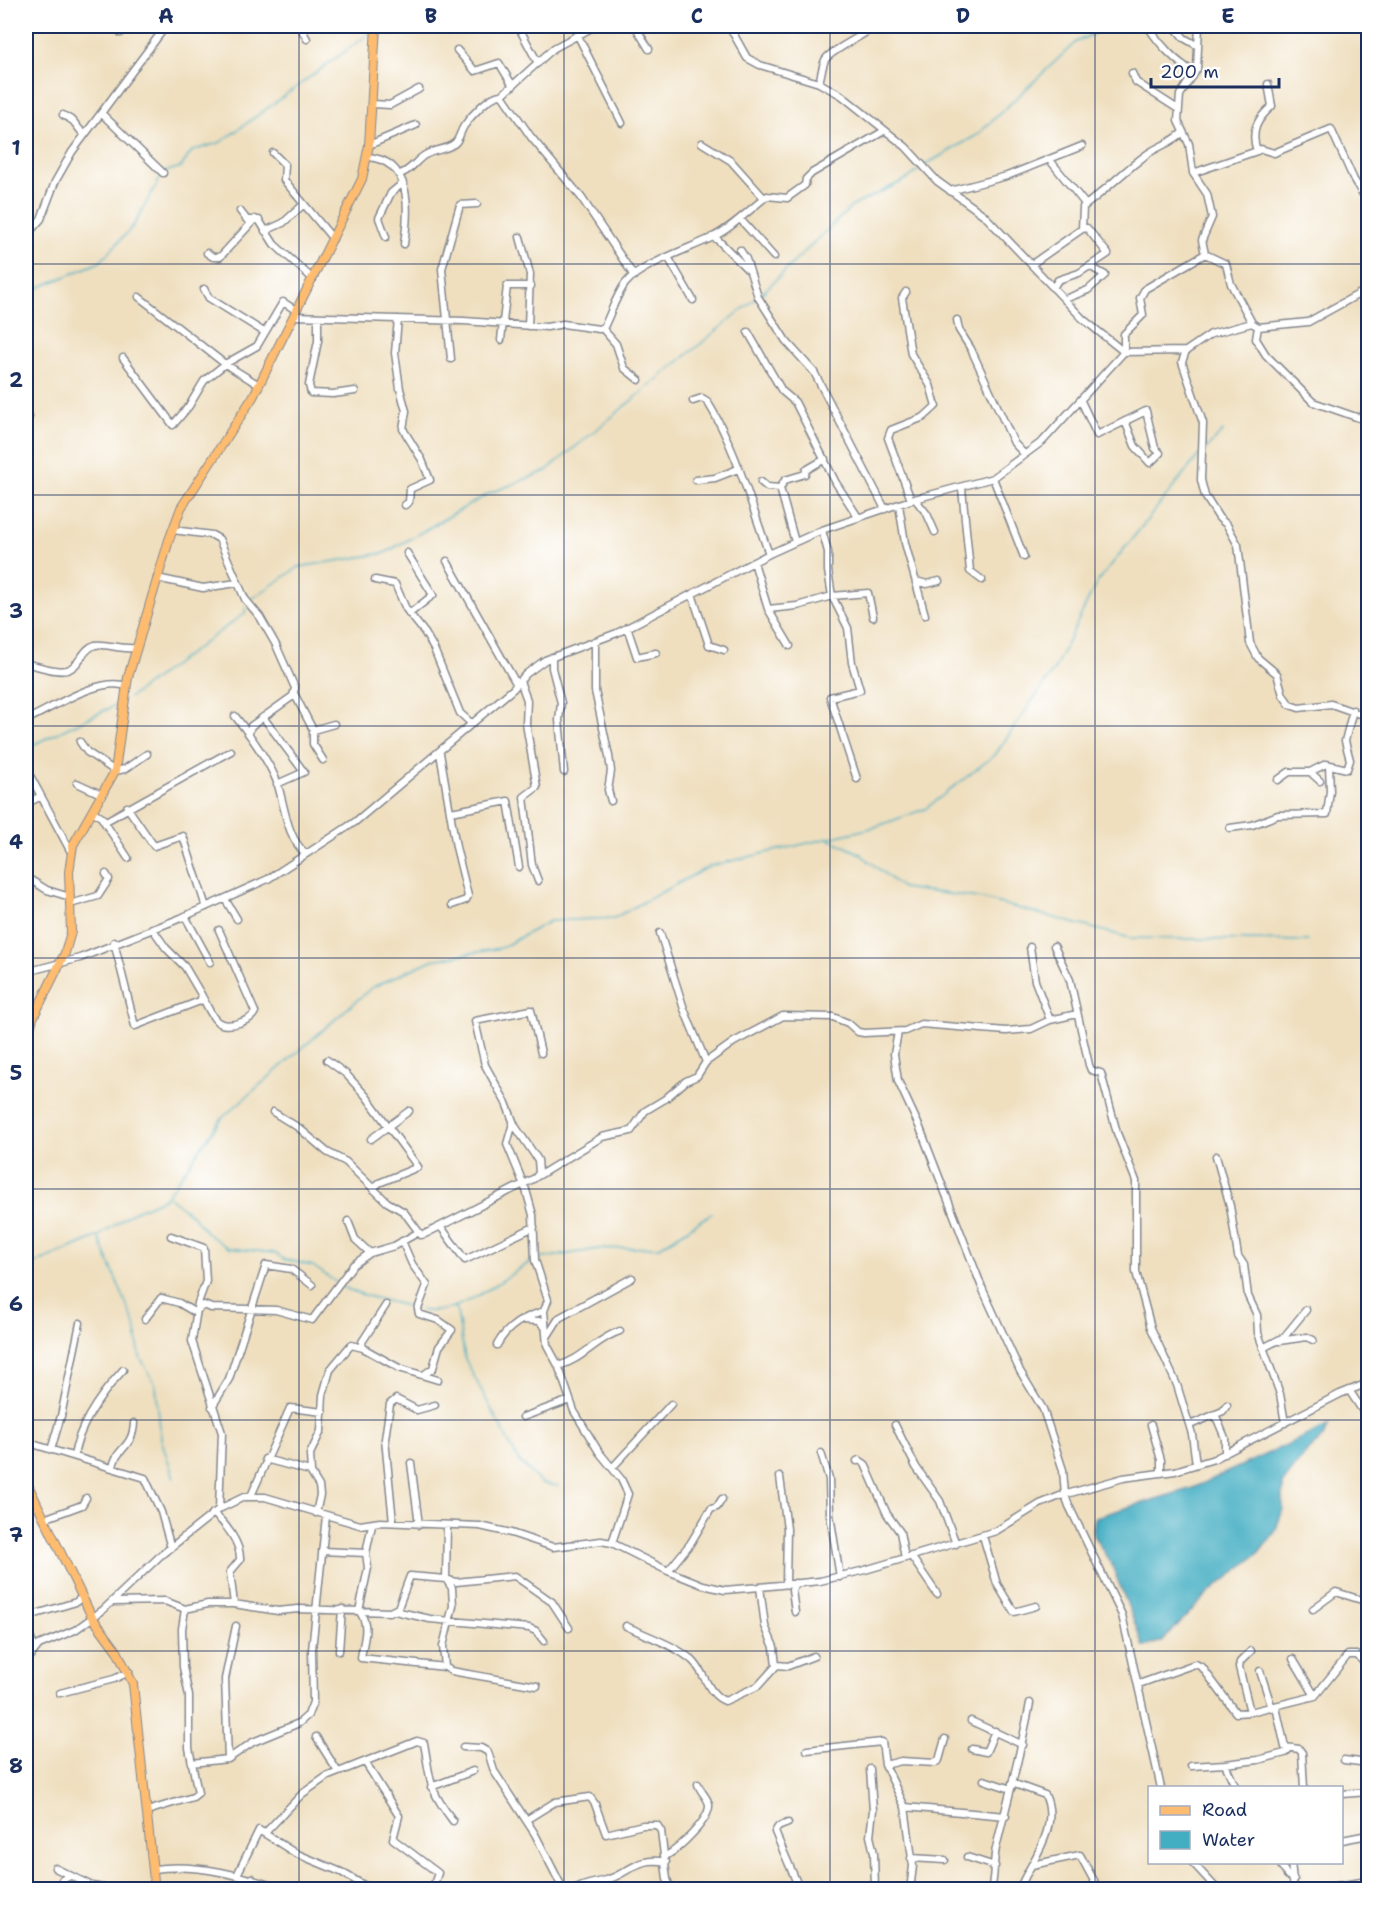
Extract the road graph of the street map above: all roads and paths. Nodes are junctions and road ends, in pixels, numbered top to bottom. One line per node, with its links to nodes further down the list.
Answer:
1 (126, 26): 13 (street)
2 (163, 26): 29 (street)
3 (306, 26): 15 (street)
4 (376, 26): 27 (main road)
5 (518, 26): 19 (street)
6 (595, 26): 14 (street)
7 (635, 26): 17 (street)
8 (729, 26): 22 (street)
9 (874, 26): 22 (street)
10 (1151, 26): 20 (street)
11 (1174, 26): 16 (street)
12 (1199, 26): 16 (street)
13 (122, 33)
14 (578, 36): 19 (street); 31 (street)
15 (307, 39)
16 (1198, 46): 20 (street)
17 (649, 49)
18 (457, 50): 24 (street)
19 (537, 63): 24 (street)
20 (1194, 72): 28 (street)
21 (1132, 74): 28 (street)
22 (819, 84): 33 (street)
23 (1268, 84): 39 (street)
24 (513, 86): 26 (street)
25 (419, 89): 27 (street)
26 (502, 96): 45 (street); 72 (street)
27 (373, 104): 37 (main road)
28 (1178, 109): 34 (street)
29 (101, 113): 35 (street); 43 (street)
30 (63, 115): 35 (street)
31 (622, 123)
32 (416, 125): 37 (street)
33 (884, 131): 47 (street); 48 (street)
34 (1182, 133): 44 (street); 52 (street)
35 (84, 135): 58 (street)
36 (702, 143): 48 (street)
37 (369, 145): 41 (main road)
38 (1082, 146): 42 (street)
39 (1257, 151): 44 (street); 49 (street)
40 (273, 153): 50 (street)
41 (367, 157): 45 (street); 62 (main road)
42 (1049, 159): 47 (street); 52 (street)
43 (163, 173)
44 (1193, 173): 66 (street)
45 (400, 174): 46 (street)
46 (403, 183): 59 (street); 63 (street)
47 (950, 191): 69 (street)
48 (764, 198): 55 (street)
49 (1368, 202)
50 (304, 204): 57 (street); 62 (street)
51 (477, 204): 85 (street)
52 (1086, 205): 56 (street)
53 (240, 211): 54 (street)
54 (255, 218): 57 (street); 65 (street)
55 (740, 219): 61 (street); 68 (street)
56 (1082, 229): 69 (street); 70 (street)
57 (265, 231): 73 (street)
58 (26, 236)
59 (386, 237)
60 (520, 237): 74 (street)
61 (712, 237): 67 (street); 71 (street)
62 (333, 239): 73 (main road)
63 (404, 244)
64 (740, 250): 71 (street)
65 (207, 253)
66 (1205, 254): 88 (street); 95 (street)
67 (668, 257): 72 (street); 81 (street)
68 (774, 257)
69 (1032, 264): 75 (street)
70 (1091, 267): 75 (street); 80 (street)
71 (747, 269): 117 (street)
72 (634, 276): 90 (street)
73 (313, 279): 82 (main road)
74 (531, 286): 87 (street); 89 (street)
75 (1053, 288): 80 (street)
76 (204, 289): 91 (street)
77 (1368, 289): 88 (street)
78 (906, 292): 114 (street)
79 (139, 297): 98 (street)
80 (1065, 299): 95 (street)
81 (693, 300)
82 (296, 313): 83 (street); 91 (street); 100 (main road)
83 (318, 318): 84 (street); 101 (street)
84 (398, 319): 85 (street); 115 (street)
85 (445, 320): 87 (street); 97 (street)
86 (957, 320): 106 (street)
87 (502, 324): 89 (street); 93 (street)
88 (1255, 325): 94 (street); 104 (street)
89 (528, 326): 90 (street)
90 (602, 328): 99 (street)
91 (264, 332): 98 (street)
92 (748, 332): 107 (street)
93 (501, 340)
94 (1186, 351): 95 (street); 153 (street)
95 (1124, 352): 103 (street)
96 (123, 358): 98 (street)
97 (451, 359)
98 (225, 364): 100 (street)
99 (639, 380)
100 (260, 385): 119 (main road)
101 (355, 391)
102 (693, 401): 108 (street)
103 (1081, 401): 105 (street); 106 (street)
104 (1368, 410)
105 (1125, 421): 105 (street)
106 (1025, 455): 109 (street)
107 (825, 459): 112 (street); 118 (street)
108 (738, 469): 110 (street); 124 (street)
109 (993, 478): 113 (street); 125 (street)
110 (696, 480)
111 (761, 482): 112 (street)
112 (780, 488): 122 (street)
113 (962, 488): 114 (street); 130 (street)
114 (913, 500): 116 (street); 121 (street)
115 (405, 505)
116 (899, 505): 117 (street); 132 (street)
117 (885, 508): 118 (street)
118 (858, 517): 120 (street)
119 (173, 530): 128 (main road); 133 (street)
120 (822, 530): 122 (street); 135 (street)
121 (935, 532)
122 (795, 542): 124 (street)
123 (407, 553): 137 (street)
124 (769, 554): 127 (street)
125 (1024, 557)
126 (447, 561): 150 (street)
127 (754, 562): 134 (street); 136 (street)
128 (157, 578): 133 (street); 143 (main road)
129 (375, 580): 137 (street)
130 (982, 580)
131 (939, 581): 132 (street)
132 (916, 582): 138 (street)
133 (237, 583): 152 (street)
134 (693, 594): 140 (street); 145 (street)
135 (832, 596): 136 (street); 139 (street); 172 (street)
136 (768, 609): 142 (street)
137 (409, 614): 159 (street)
138 (925, 615)
139 (873, 617)
140 (627, 627): 141 (street); 146 (street)
141 (595, 641): 147 (street); 179 (street)
142 (790, 646)
143 (136, 648): 144 (street); 148 (main road)
144 (125, 650): 148 (street); 149 (street)
145 (723, 650)
146 (656, 653)
147 (552, 657): 150 (street); 170 (street)
148 (132, 663): 151 (main road)
149 (26, 664)
150 (518, 683): 159 (street); 192 (street)
151 (126, 686): 157 (street); 169 (main road)
152 (295, 695): 155 (street); 160 (street)
153 (1353, 710): 156 (street); 167 (street)
154 (235, 716): 161 (street)
155 (262, 717): 161 (street); 176 (street)
156 (1368, 717)
157 (26, 720)
158 (334, 724): 160 (street)
159 (472, 724): 164 (street)
160 (313, 730): 166 (street)
161 (249, 733): 176 (street)
162 (80, 742): 169 (street)
163 (231, 751): 181 (street)
164 (440, 753): 183 (street); 187 (street)
165 (147, 754): 169 (street)
166 (323, 760)
167 (1329, 765): 171 (street); 185 (street)
168 (26, 768): 178 (street)
169 (115, 771): 177 (main road)
170 (564, 772)
171 (1310, 772): 173 (street); 174 (street)
172 (857, 779)
173 (1278, 780)
174 (1320, 782)
175 (76, 783): 177 (street)
176 (277, 784): 187 (street)
177 (103, 795): 182 (main road)
178 (39, 797): 180 (street); 186 (street)
179 (611, 801)
180 (26, 804)
181 (127, 807): 184 (street); 196 (street)
182 (93, 811): 184 (street); 186 (main road)
183 (451, 812): 189 (street); 195 (street)
184 (103, 820): 188 (street)
185 (1230, 828)
186 (71, 852): 194 (main road)
187 (306, 854): 193 (street)
188 (128, 858)
189 (519, 867)
190 (106, 874): 194 (street)
191 (26, 877): 194 (street)
192 (538, 881)
193 (225, 899): 196 (street); 198 (street)
194 (70, 901): 206 (main road)
195 (452, 905)
196 (206, 907): 197 (street)
197 (185, 916): 199 (street); 205 (street)
198 (237, 919)
199 (152, 928): 202 (street); 208 (street)
200 (219, 930): 208 (street)
201 (660, 933): 215 (street)
202 (114, 942): 206 (street); 208 (street)
203 (1054, 946): 209 (street)
204 (1030, 947): 210 (street)
205 (210, 962)
206 (61, 963): 207 (street); 212 (main road)
207 (26, 972)
208 (203, 998)
209 (1077, 1014): 210 (street); 273 (street)
210 (1050, 1020): 211 (street)
211 (897, 1032): 215 (street); 289 (street)
212 (26, 1043)
213 (541, 1053): 218 (street)
214 (327, 1060): 219 (street)
215 (706, 1062): 222 (street)
216 (409, 1111): 219 (street)
217 (273, 1112): 224 (street)
218 (514, 1123): 222 (street); 223 (street)
219 (387, 1128): 220 (street); 224 (street)
220 (371, 1139)
221 (1216, 1156): 253 (street)
222 (537, 1176): 223 (street)
223 (524, 1184): 226 (street); 227 (street)
224 (374, 1189): 228 (street)
225 (348, 1221): 232 (street)
226 (441, 1227): 227 (street); 228 (street)
227 (534, 1227): 239 (street)
228 (419, 1232): 230 (street)
229 (171, 1236): 240 (street)
230 (402, 1241): 232 (street); 256 (street)
231 (26, 1244): 235 (main road)
232 (370, 1253): 237 (street)
233 (633, 1278): 247 (street)
234 (312, 1285): 237 (street)
235 (26, 1291)
236 (386, 1305): 252 (street)
237 (251, 1308): 240 (street); 264 (street)
238 (1306, 1310): 245 (street)
239 (544, 1311): 242 (street); 244 (street)
240 (196, 1312): 241 (street); 264 (street)
241 (146, 1319)
242 (522, 1320): 244 (street); 251 (street)
243 (80, 1323): 275 (street)
244 (544, 1326): 247 (street)
245 (1290, 1330): 248 (street); 250 (street)
246 (620, 1331): 254 (street)
247 (546, 1337): 254 (street)
248 (1301, 1337): 249 (street); 250 (street)
249 (1313, 1340)
250 (1278, 1341): 253 (street)
251 (497, 1345)
252 (363, 1348): 256 (street); 265 (street)
253 (1263, 1348): 270 (street)
254 (558, 1366): 260 (street)
255 (123, 1370): 278 (street)
256 (425, 1374): 257 (street)
257 (438, 1380)
258 (1368, 1383): 259 (street)
259 (1349, 1390): 268 (street); 270 (street)
260 (570, 1400): 267 (street); 284 (street)
261 (671, 1404): 284 (street)
262 (1227, 1405): 266 (street)
263 (435, 1406): 297 (street)
264 (212, 1407): 293 (street)
265 (323, 1412): 279 (street); 285 (street)
266 (1215, 1414): 273 (street); 277 (street)
267 (523, 1416)
268 (1368, 1419)
269 (134, 1423): 283 (street)
270 (1285, 1423): 277 (street)
271 (895, 1425): 303 (street)
272 (1151, 1425): 286 (street)
273 (1190, 1425): 282 (street)
274 (26, 1442): 275 (street)
275 (51, 1450): 278 (street)
276 (821, 1453): 309 (street)
277 (1225, 1454): 282 (street)
278 (74, 1456): 283 (street)
279 (265, 1459): 285 (street); 290 (street)
280 (857, 1461): 307 (street)
281 (411, 1463): 299 (street)
282 (1196, 1464): 286 (street)
283 (113, 1468): 304 (street)
284 (612, 1468): 302 (street)
285 (310, 1471): 294 (street)
286 (1161, 1472): 289 (street)
287 (780, 1477): 312 (street)
288 (26, 1485): 296 (main road)
289 (1065, 1495): 301 (street); 347 (street)
290 (251, 1496): 293 (street); 294 (street)
291 (86, 1498): 296 (street)
292 (722, 1499): 308 (street)
293 (216, 1511): 304 (street); 319 (street)
294 (316, 1513): 295 (street)
295 (326, 1516): 298 (street); 305 (street)
296 (44, 1519): 316 (main road)
297 (393, 1522): 298 (street); 299 (street)
298 (372, 1525): 306 (street)
299 (419, 1525): 300 (street)
300 (447, 1525): 302 (street); 310 (street)
301 (983, 1536): 303 (street); 320 (street)
302 (612, 1543): 308 (street)
303 (956, 1544): 307 (street)
304 (171, 1548): 318 (street)
305 (322, 1551): 306 (street); 324 (street)
306 (366, 1553): 325 (street)
307 (908, 1557): 309 (street); 315 (street)
308 (668, 1571): 314 (street)
309 (840, 1577): 311 (street)
310 (446, 1578): 326 (street); 330 (street); 333 (street)
311 (795, 1583): 312 (street); 327 (street)
312 (786, 1584): 314 (street)
313 (1368, 1586): 317 (street)
314 (760, 1587): 342 (street)
315 (937, 1594)
316 (82, 1597): 328 (street); 329 (main road)
317 (1366, 1601): 323 (street)
318 (114, 1602): 321 (street); 329 (street)
319 (234, 1604): 321 (street); 324 (street)
320 (1036, 1606)
321 (185, 1609): 366 (street)
322 (342, 1609): 324 (street); 325 (street); 337 (street)
323 (1313, 1609)
324 (316, 1610): 363 (street)
325 (359, 1611): 326 (street); 343 (street)
326 (395, 1611): 330 (street)
327 (795, 1612)
328 (26, 1617)
329 (92, 1617): 336 (street); 346 (main road)
330 (451, 1620): 335 (street); 343 (street)
331 (236, 1626): 363 (street)
332 (626, 1626): 342 (street)
333 (569, 1628)
334 (26, 1629): 336 (street)
335 (543, 1641)
336 (35, 1648): 341 (street)
337 (339, 1651)
338 (1251, 1651): 353 (street)
339 (814, 1656): 342 (street)
340 (1293, 1659): 350 (street)
341 (26, 1662)
342 (777, 1663)
343 (445, 1667): 348 (street)
344 (1368, 1667): 350 (street)
345 (1260, 1671): 352 (street)
346 (129, 1672): 349 (street); 384 (main road)
347 (1139, 1684): 353 (street); 377 (street)
348 (537, 1686)
349 (60, 1693)
350 (1315, 1696): 352 (street)
351 (1030, 1703): 358 (street)
352 (1274, 1707): 353 (street); 361 (street)
353 (1250, 1712)
354 (971, 1721): 355 (street)
355 (995, 1731): 358 (street); 360 (street)
356 (316, 1737): 373 (street)
357 (945, 1739): 369 (street)
358 (1023, 1745): 376 (street)
359 (463, 1747): 386 (street)
360 (972, 1749)
361 (1289, 1749): 368 (street); 379 (street)
362 (807, 1750): 369 (street)
363 (228, 1760): 366 (street)
364 (1344, 1760): 367 (street)
365 (365, 1762): 373 (street); 380 (street); 414 (street)
366 (191, 1763): 384 (street)
367 (1368, 1763)
368 (1225, 1764): 370 (street); 378 (street)
369 (885, 1765): 383 (street)
370 (1191, 1766)
371 (870, 1769): 419 (street)
372 (473, 1771): 380 (street)
373 (338, 1772): 389 (street)
374 (984, 1780): 376 (street)
375 (698, 1784): 394 (street)
376 (1012, 1786): 385 (street); 399 (street)
377 (1161, 1786)
378 (1235, 1786)
379 (1304, 1786)
380 (431, 1787): 387 (street)
381 (1368, 1792): 382 (street)
382 (1343, 1794)
383 (905, 1807): 385 (street); 393 (street)
384 (147, 1810): 402 (main road)
385 (1006, 1816): 400 (street)
386 (526, 1820): 394 (street); 415 (street)
387 (453, 1821)
388 (788, 1823): 418 (street)
389 (265, 1833): 403 (street); 413 (street)
390 (1368, 1835): 391 (street)
391 (1343, 1840)
392 (967, 1857): 400 (street)
393 (911, 1858): 395 (street); 420 (street)
394 (666, 1859): 416 (street); 417 (street)
395 (945, 1860)
396 (1193, 1864): 424 (street)
397 (1280, 1864): 406 (street)
398 (1291, 1864): 406 (street)
399 (1032, 1865): 422 (street); 423 (street)
400 (995, 1866): 421 (street)
401 (55, 1868): 404 (street)
402 (154, 1869): 403 (street); 410 (main road)
403 (237, 1875): 405 (street)
404 (70, 1876): 408 (street); 409 (street)
405 (252, 1878): 411 (street); 412 (street)
406 (1294, 1880): 425 (street)
407 (1368, 1881): 426 (street)
408 (58, 1890)
409 (115, 1890)
410 (155, 1890)
411 (254, 1890)
412 (285, 1890)
413 (372, 1890)
414 (432, 1890)
415 (566, 1890)
416 (574, 1890)
417 (671, 1890)
418 (800, 1890)
419 (875, 1890)
420 (910, 1890)
421 (991, 1890)
422 (1019, 1890)
423 (1099, 1890)
424 (1218, 1890)
425 (1294, 1890)
426 (1308, 1890)

